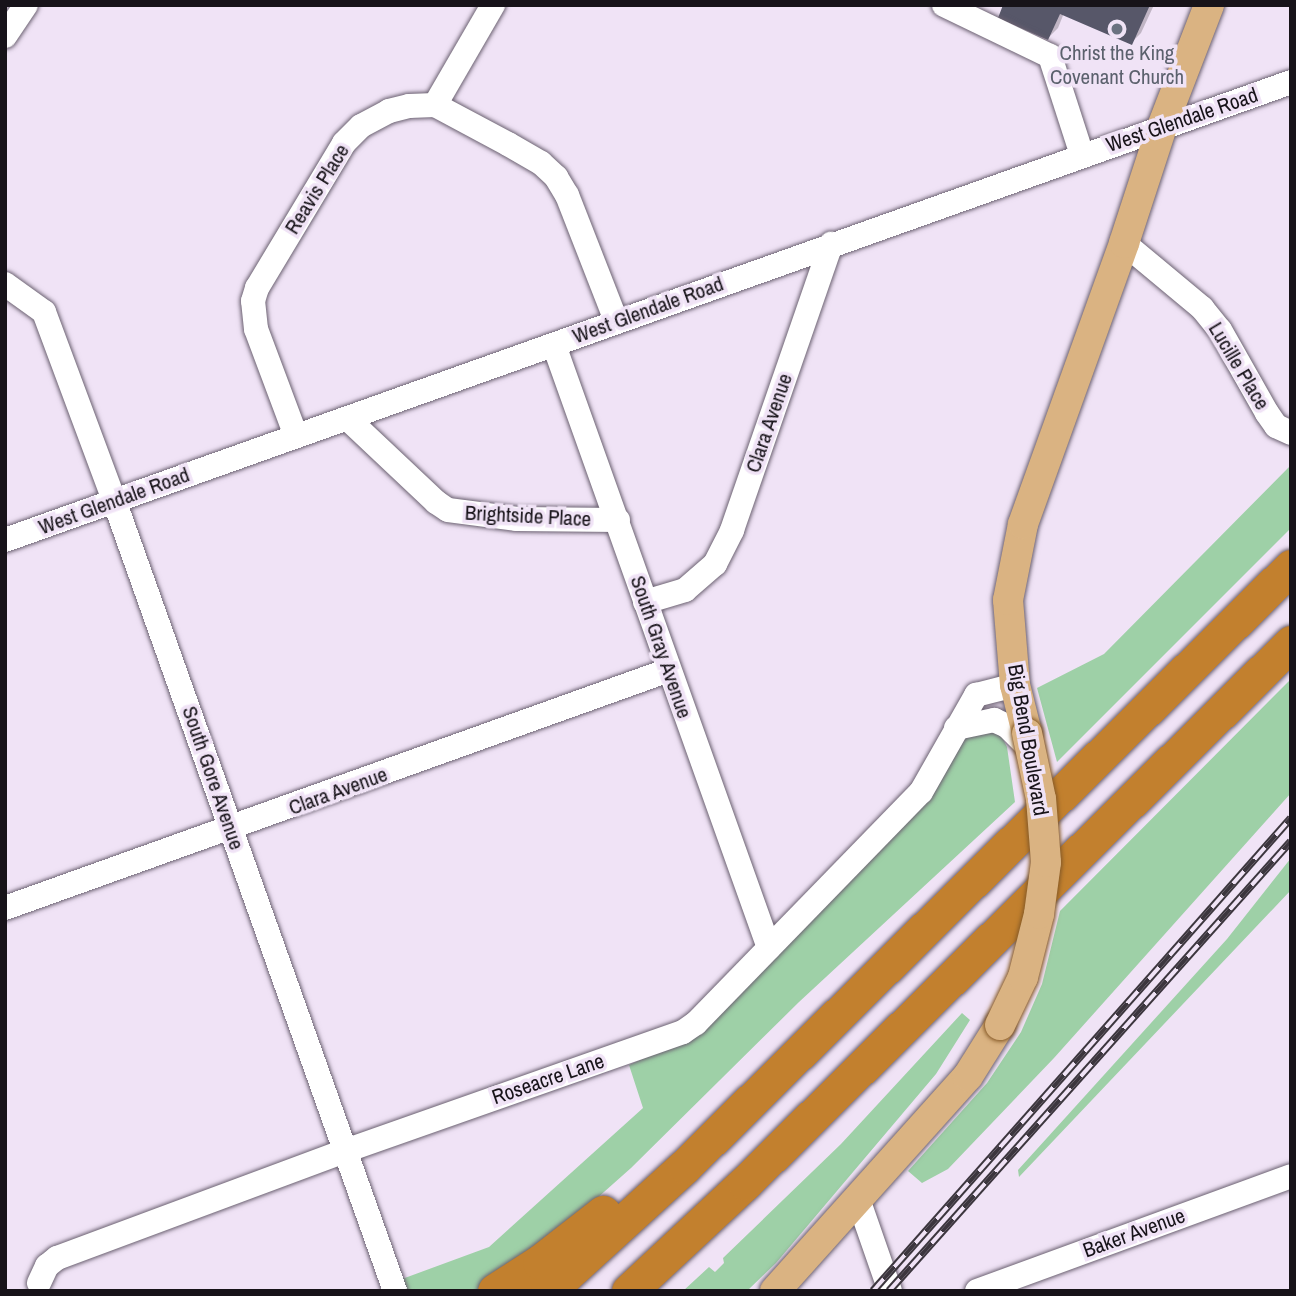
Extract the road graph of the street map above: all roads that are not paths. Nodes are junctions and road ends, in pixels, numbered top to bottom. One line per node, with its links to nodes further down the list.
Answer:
1 (26, 5): 5 (street)
2 (493, 5): 7 (street)
3 (1209, 5): 8 (main road, Big Bend Boulevard)
4 (955, 7): 9 (street)
5 (5, 36)
6 (1291, 82): 8 (street, West Glendale Road)
7 (435, 105): 13 (street); 17 (street, Reavis Place)
8 (1162, 127): 9 (street, West Glendale Road); 10 (main road, Big Bend Boulevard)
9 (1082, 155): 11 (street, West Glendale Road)
10 (1124, 243): 16 (street, Lucille Place); 25 (main road, Big Bend Boulevard)
11 (831, 244): 13 (street, West Glendale Road); 22 (street, Clara Avenue)
12 (5, 284): 18 (street, South Gore Avenue)
13 (616, 321): 14 (street, West Glendale Road)
14 (554, 345): 15 (street, West Glendale Road); 19 (street, South Gray Avenue)
15 (348, 419): 17 (street, West Glendale Road); 19 (street, Brightside Place)
16 (1291, 433)
17 (296, 436): 18 (street, West Glendale Road)
18 (114, 500): 20 (street, West Glendale Road); 28 (street, South Gore Avenue)
19 (618, 520): 22 (street, South Gray Avenue)
20 (5, 540)
21 (1291, 567): 32 (highway)
22 (645, 602): 24 (street, South Gray Avenue)
23 (1291, 643): 35 (highway)
24 (669, 670): 28 (street, Clara Avenue); 30 (street, South Gray Avenue)
25 (1016, 685): 26 (street, Roseacre Lane); 27 (main road, Big Bend Boulevard)
26 (956, 728): 27 (street); 30 (street, Roseacre Lane)
27 (1029, 741): 34 (main road, Big Bend Boulevard, bridge)
28 (231, 830): 29 (street, Clara Avenue); 31 (street, South Gore Avenue)
29 (5, 908)
30 (769, 948): 31 (street, Roseacre Lane)
31 (345, 1151): 36 (street, Roseacre Lane); 37 (street, South Gore Avenue)
32 (685, 1166): 38 (highway); 39 (highway)
33 (1291, 1176): 44 (street, Baker Avenue)
34 (858, 1199): 42 (main road, Big Bend Boulevard); 43 (street)
35 (678, 1247): 40 (highway); 41 (highway)
36 (39, 1283)
37 (395, 1291)
38 (495, 1291)
39 (548, 1291)
40 (629, 1291)
41 (644, 1291)
42 (775, 1291)
43 (890, 1291)
44 (978, 1291)

